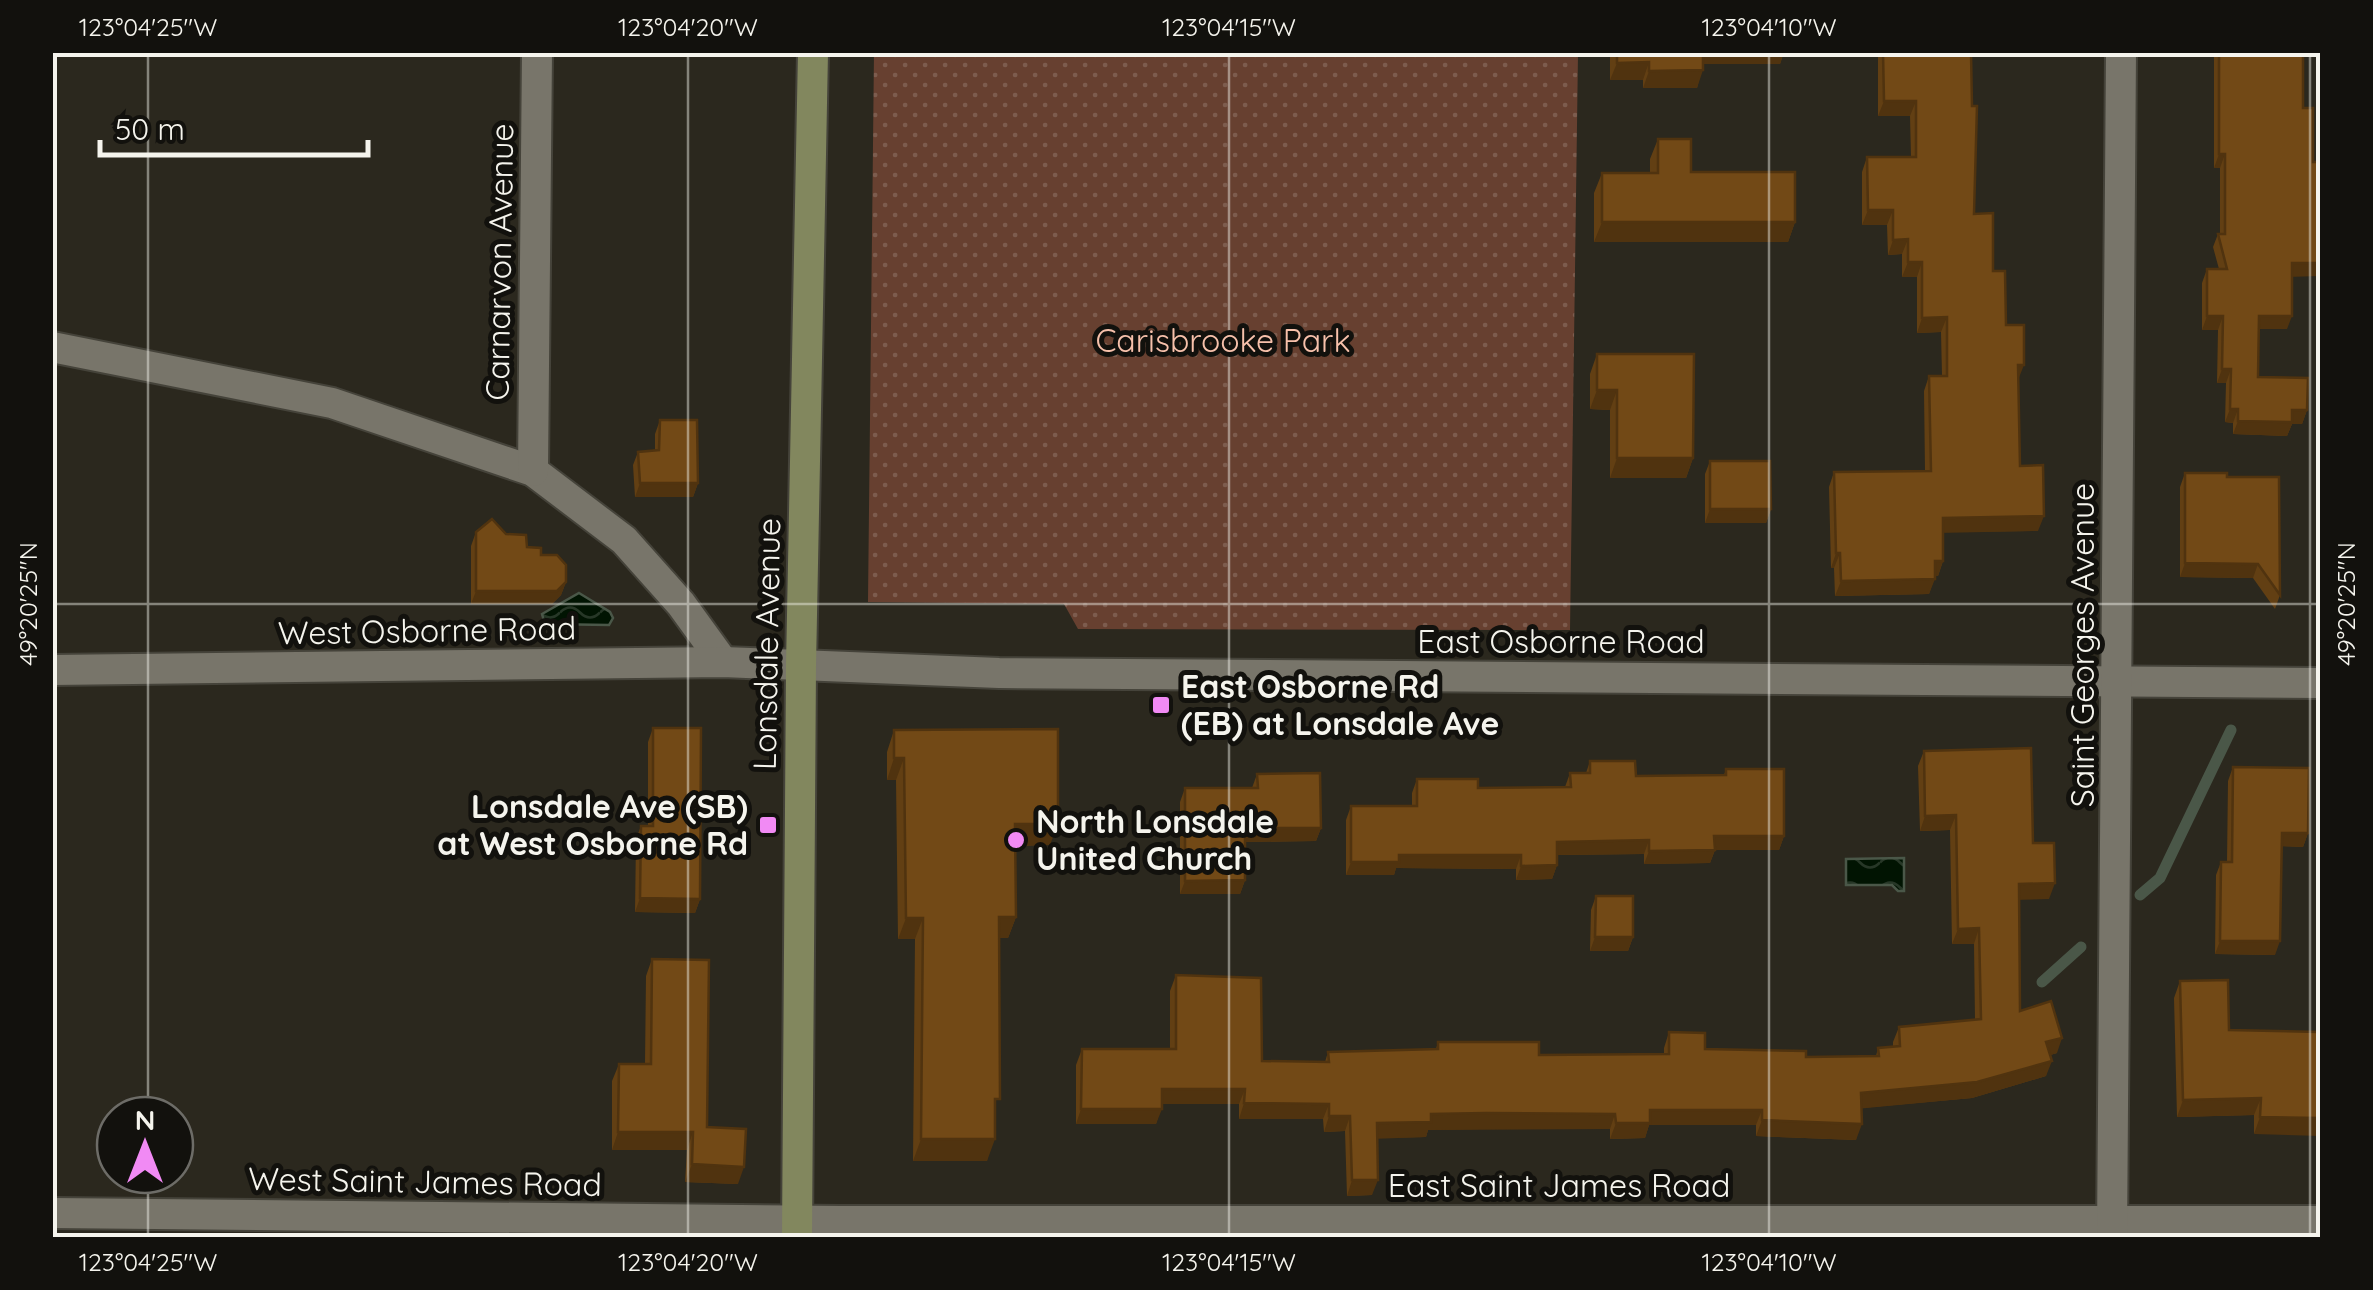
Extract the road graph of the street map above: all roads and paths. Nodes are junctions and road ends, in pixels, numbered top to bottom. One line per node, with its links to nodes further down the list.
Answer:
1 (537, 52): 5 (street, Carnarvon Avenue)
2 (813, 52): 7 (street, Lonsdale Avenue)
3 (2121, 52): 9 (street, Saint Georges Avenue)
4 (52, 346): 5 (street)
5 (533, 472): 6 (street)
6 (723, 662): 7 (street, West Osborne Road); 8 (street, West Osborne Road)
7 (802, 666): 9 (street, East Osborne Road); 13 (street, Lonsdale Avenue)
8 (52, 670)
9 (2118, 682): 10 (street, East Osborne Road); 14 (street, Saint Georges Avenue)
10 (2320, 683)
11 (52, 1213): 13 (street, West Saint James Road)
12 (2320, 1221): 14 (street, East Saint James Road)
13 (797, 1229): 14 (street, East Saint James Road)
14 (2112, 1229)

